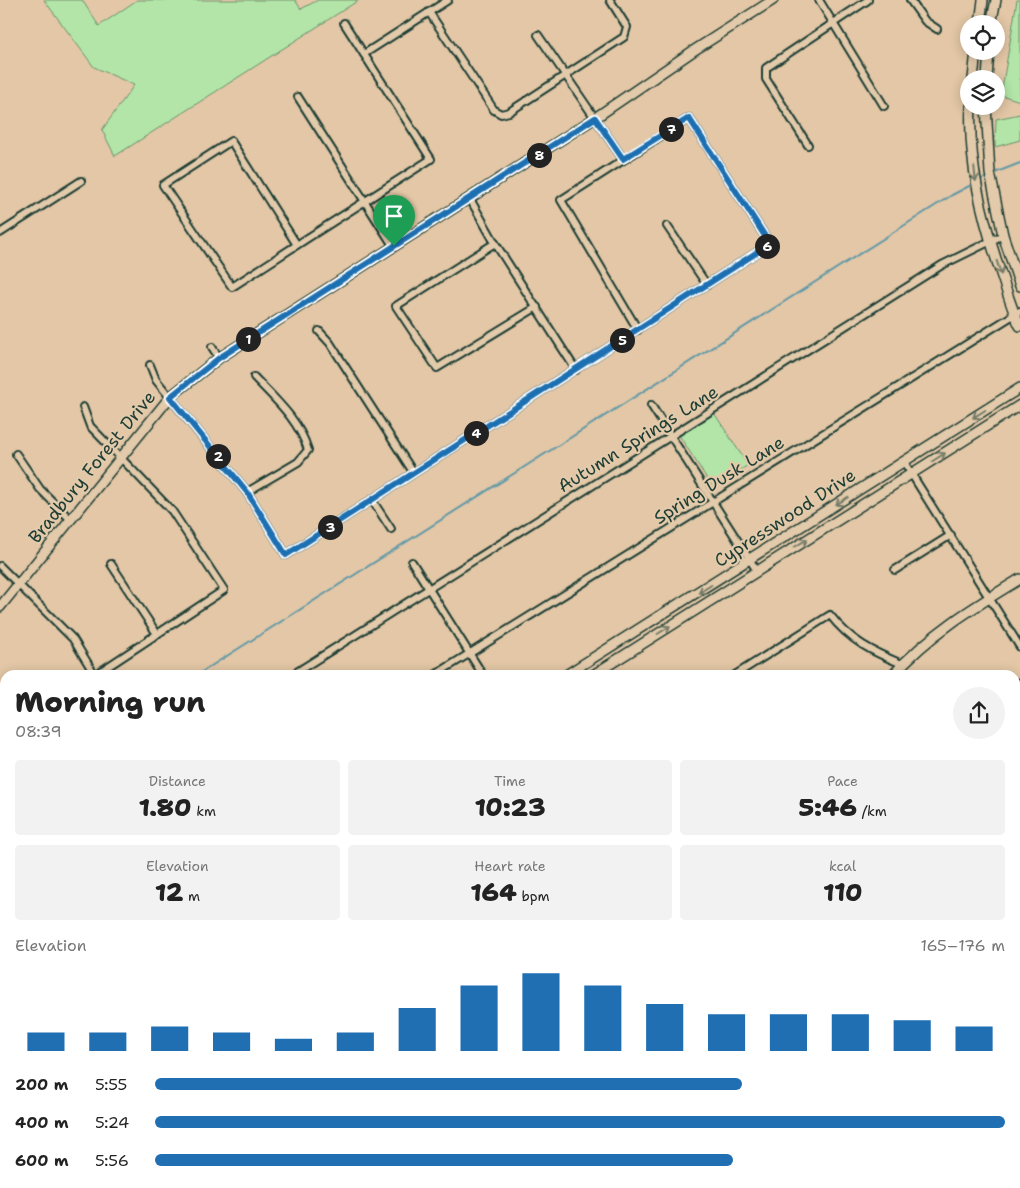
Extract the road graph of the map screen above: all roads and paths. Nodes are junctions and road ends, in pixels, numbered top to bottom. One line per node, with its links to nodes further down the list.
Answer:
1 (448, 0): 9 (street)
2 (610, 0): 17 (street)
3 (773, 0): 22 (street, Bradbury Forest Drive)
4 (819, 0): 13 (street)
5 (868, 0): 13 (street)
6 (910, 0): 14 (street)
7 (983, 0): 10 (street)
8 (996, 0): 11 (street)
9 (429, 12): 16 (street); 17 (street)
10 (981, 15)
11 (993, 15)
12 (344, 23): 16 (street)
13 (833, 23): 19 (street); 23 (street)
14 (937, 29)
15 (538, 35): 17 (street)
16 (364, 54): 27 (street)
17 (566, 75): 22 (street)
18 (298, 97): 27 (street)
19 (884, 106)
20 (972, 115): 31 (street, one-way to 31)
21 (986, 115): 30 (street)
22 (595, 118): 24 (street); 26 (street, Bradbury Forest Drive)
23 (808, 145)
24 (623, 159): 35 (street); 40 (street)
25 (81, 180): 29 (street)
26 (470, 199): 32 (street); 34 (street, Bradbury Forest Drive)
27 (365, 201): 33 (street); 34 (street)
28 (668, 226): 35 (street)
29 (0, 233)
30 (1003, 235): 31 (street, Autumn Springs Lane); 36 (street)
31 (990, 241): 38 (street, one-way to 38); 52 (street, Autumn Springs Lane)
32 (494, 243): 37 (street); 37 (street)
33 (297, 245): 33 (street)
34 (394, 246): 43 (street, Bradbury Forest Drive)
35 (708, 284): 40 (street)
36 (1020, 286)
37 (537, 307): 45 (street)
38 (1017, 313): 39 (street); 60 (street, Spring Dusk Lane)
39 (1020, 326)
40 (638, 330): 45 (street)
41 (319, 331): 56 (street)
42 (212, 347): 43 (street)
43 (219, 358): 48 (street, Bradbury Forest Drive)
44 (150, 365): 48 (street)
45 (576, 370): 56 (street)
46 (254, 377): 58 (street)
47 (1020, 388): 55 (street, Cypresswood Drive, one-way to 55)
48 (170, 397): 54 (street, Bradbury Forest Drive); 58 (street)
49 (651, 405): 52 (street)
50 (1020, 405): 57 (street, Cypresswood Drive, one-way to 50)
51 (83, 407): 54 (street)
52 (670, 436): 60 (street); 72 (street, Autumn Springs Lane)
53 (16, 454): 61 (street)
54 (120, 459): 61 (street, Bradbury Forest Drive); 75 (street)
55 (904, 462): 57 (street); 64 (street, Cypresswood Drive, one-way to 64)
56 (413, 472): 59 (street)
57 (911, 474): 63 (street); 69 (street, Cypresswood Drive, one-way to 57)
58 (247, 492): 59 (street)
59 (372, 500): 62 (street)
60 (714, 502): 64 (street); 79 (street, Spring Dusk Lane)
61 (72, 518): 71 (street, Bradbury Forest Drive)
62 (391, 529)
63 (951, 535): 68 (street); 73 (street)
64 (750, 560): 69 (street); 76 (street, Cypresswood Drive, one-way to 76)
65 (412, 562): 72 (street)
66 (111, 564): 75 (street)
67 (0, 566): 71 (street)
68 (895, 570)
69 (757, 571): 78 (street, Cypresswood Drive, one-way to 69)
70 (1020, 578): 73 (street)
71 (18, 584): 74 (street, Bradbury Forest Drive); 81 (street)
72 (429, 588): 79 (street); 83 (street, Autumn Springs Lane)
73 (989, 597): 77 (street); 80 (street)
74 (0, 607)
75 (156, 636): 82 (street)
76 (628, 637): 78 (street); 86 (street, Cypresswood Drive)
77 (1020, 647)
78 (636, 648): 87 (street, Cypresswood Drive)
79 (470, 653): 84 (street, Spring Dusk Lane); 85 (street)
80 (902, 664): 88 (street); 89 (street)
81 (92, 670)
82 (103, 670)
83 (300, 670)
84 (443, 670)
85 (480, 670)
86 (574, 670)
87 (601, 670)
88 (743, 670)
89 (897, 670)

